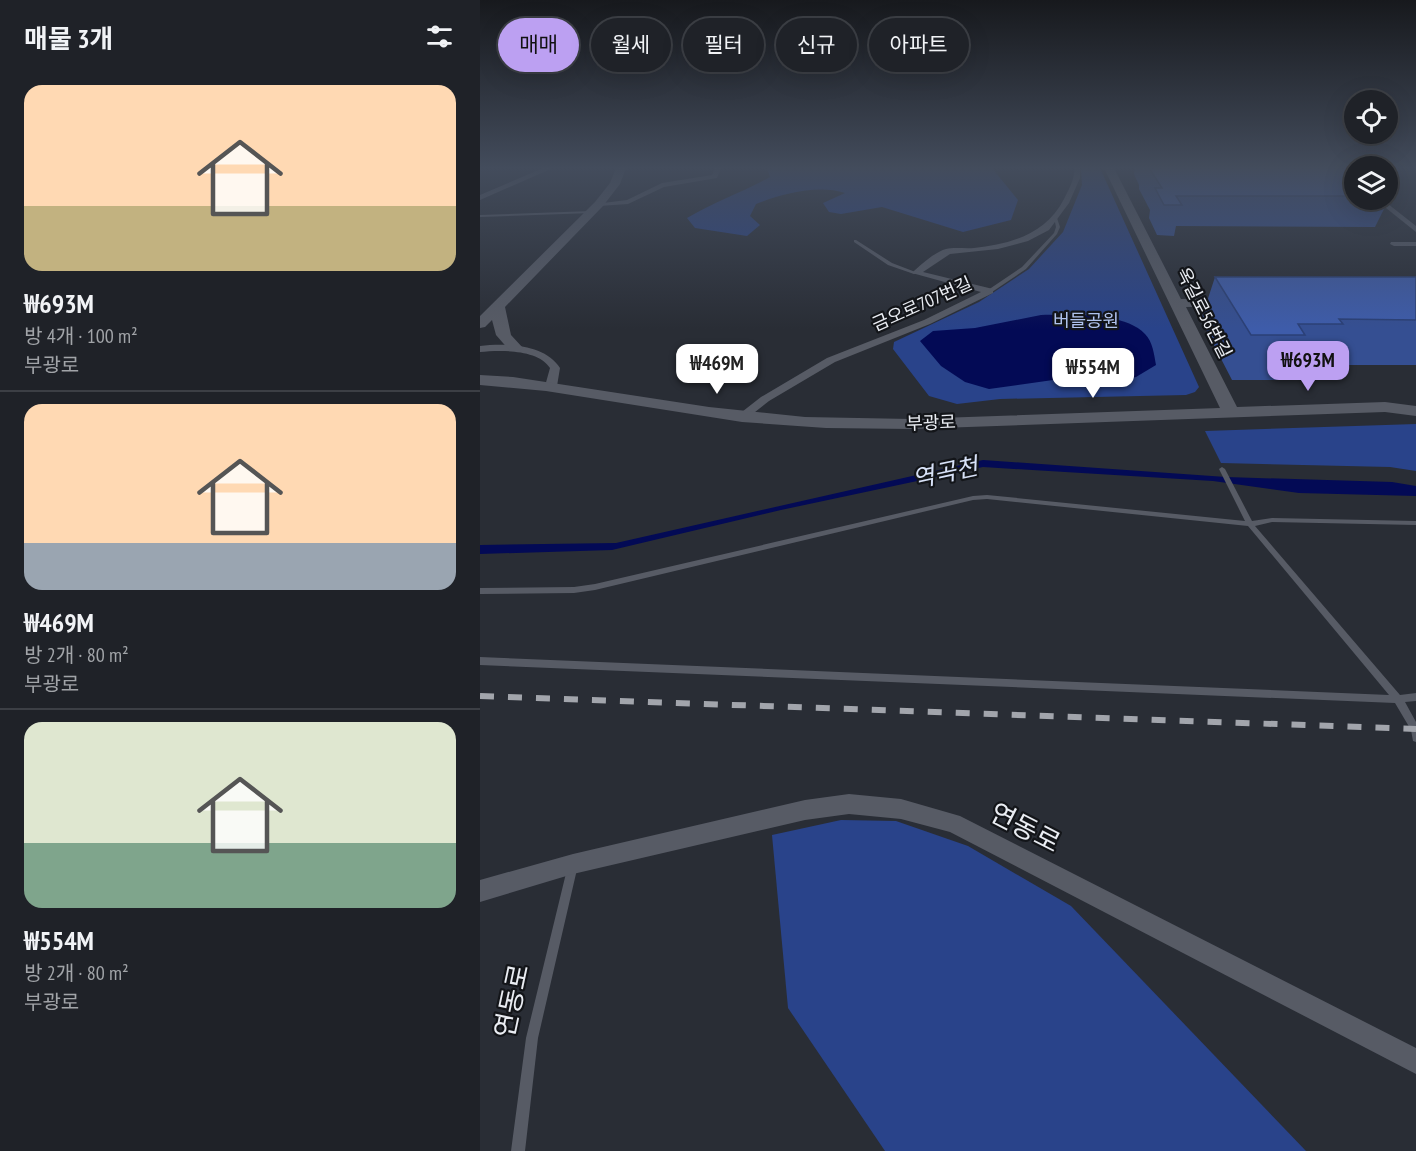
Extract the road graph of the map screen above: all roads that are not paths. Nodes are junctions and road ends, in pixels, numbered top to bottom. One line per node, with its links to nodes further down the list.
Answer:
1 (581, 222): 12 (main road)
2 (1052, 222): 8 (street, 금오로707번길)
3 (1056, 222): 9 (lane)
4 (1136, 222): 11 (main road, 옥길로56번길)
5 (855, 241): 8 (lane)
6 (1394, 244): 7 (street)
7 (1416, 244)
8 (916, 273): 9 (street, 금오로707번길)
9 (990, 291): 22 (street, 금오로707번길)
10 (1250, 302): 11 (main road)
11 (1178, 303): 21 (main road, 옥길로56번길)
12 (498, 306): 13 (main road); 14 (main road)
13 (480, 324)
14 (515, 348): 15 (street); 17 (street)
15 (480, 349)
16 (480, 381): 17 (main road, 부광로)
17 (552, 386): 22 (main road, 부광로)
18 (1416, 399): 19 (main road, 부광로)
19 (1385, 407): 20 (main road, 부광로); 21 (main road, 부광로)
20 (1416, 411)
21 (1231, 412): 22 (main road, 부광로)
22 (742, 417)
23 (1222, 470): 25 (lane)
24 (1416, 523): 25 (lane)
25 (1250, 524): 26 (lane); 29 (lane)
26 (480, 591)
27 (480, 661): 29 (lane)
28 (1416, 697): 29 (lane)
29 (1398, 699): 30 (lane)
30 (1416, 738)
31 (573, 864): 32 (street, 연동로); 33 (street, 연동로); 34 (lane, 연동로)
32 (480, 891)
33 (1416, 1061)
34 (518, 1151)

